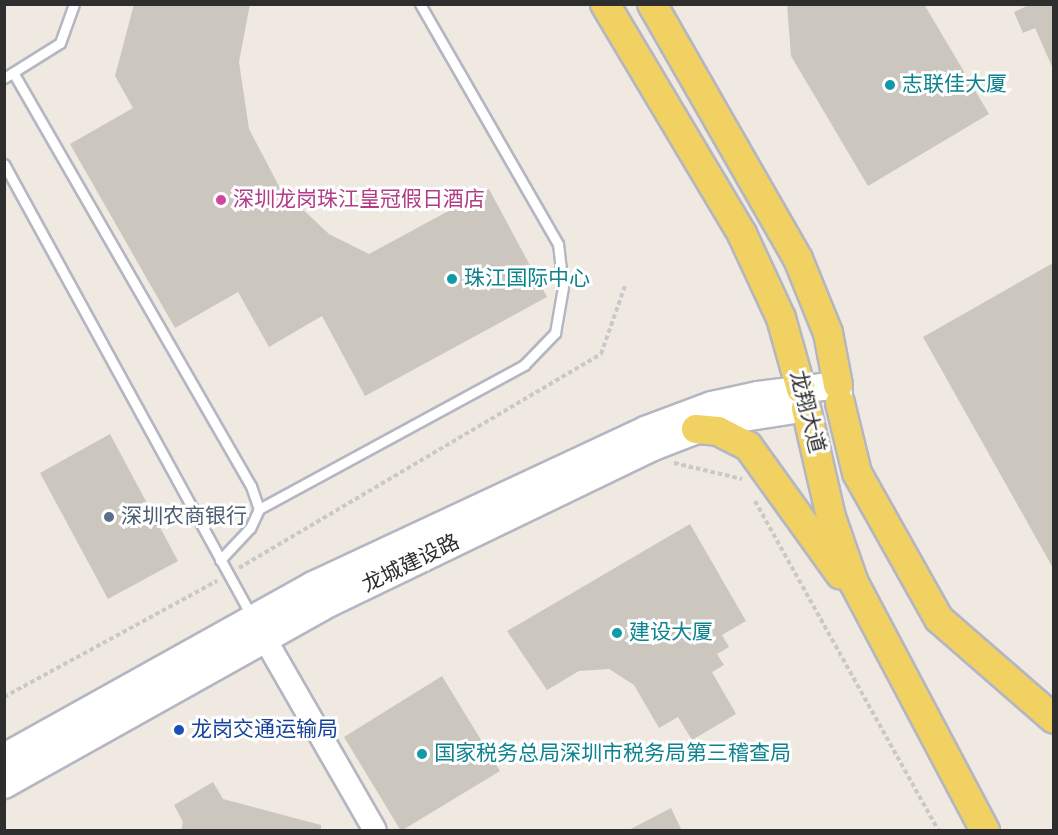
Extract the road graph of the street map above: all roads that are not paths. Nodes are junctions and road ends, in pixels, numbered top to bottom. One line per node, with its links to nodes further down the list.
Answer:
1 (74, 4): 5 (lane)
2 (420, 4): 10 (lane)
3 (605, 4): 8 (main road, 龙翔大道)
4 (652, 4): 7 (main road, 龙翔大道)
5 (9, 76): 10 (lane)
6 (4, 164): 11 (lane)
7 (839, 394): 8 (main road, 龙城建设路); 14 (main road, 龙翔大道)
8 (804, 399): 9 (main road, 龙城建设路); 12 (main road, 龙翔大道); 13 (main road, 龙城建设路)
9 (696, 429): 12 (main road); 13 (main road, 龙城建设路)
10 (259, 509): 11 (lane)
11 (220, 560): 13 (lane)
12 (869, 615): 18 (main road, 龙翔大道)
13 (259, 629): 15 (main road, 龙城建设路); 16 (main road, 龙城建设路); 17 (street)
14 (1053, 719)
15 (4, 757)
16 (4, 785)
17 (375, 831)
18 (985, 831)

